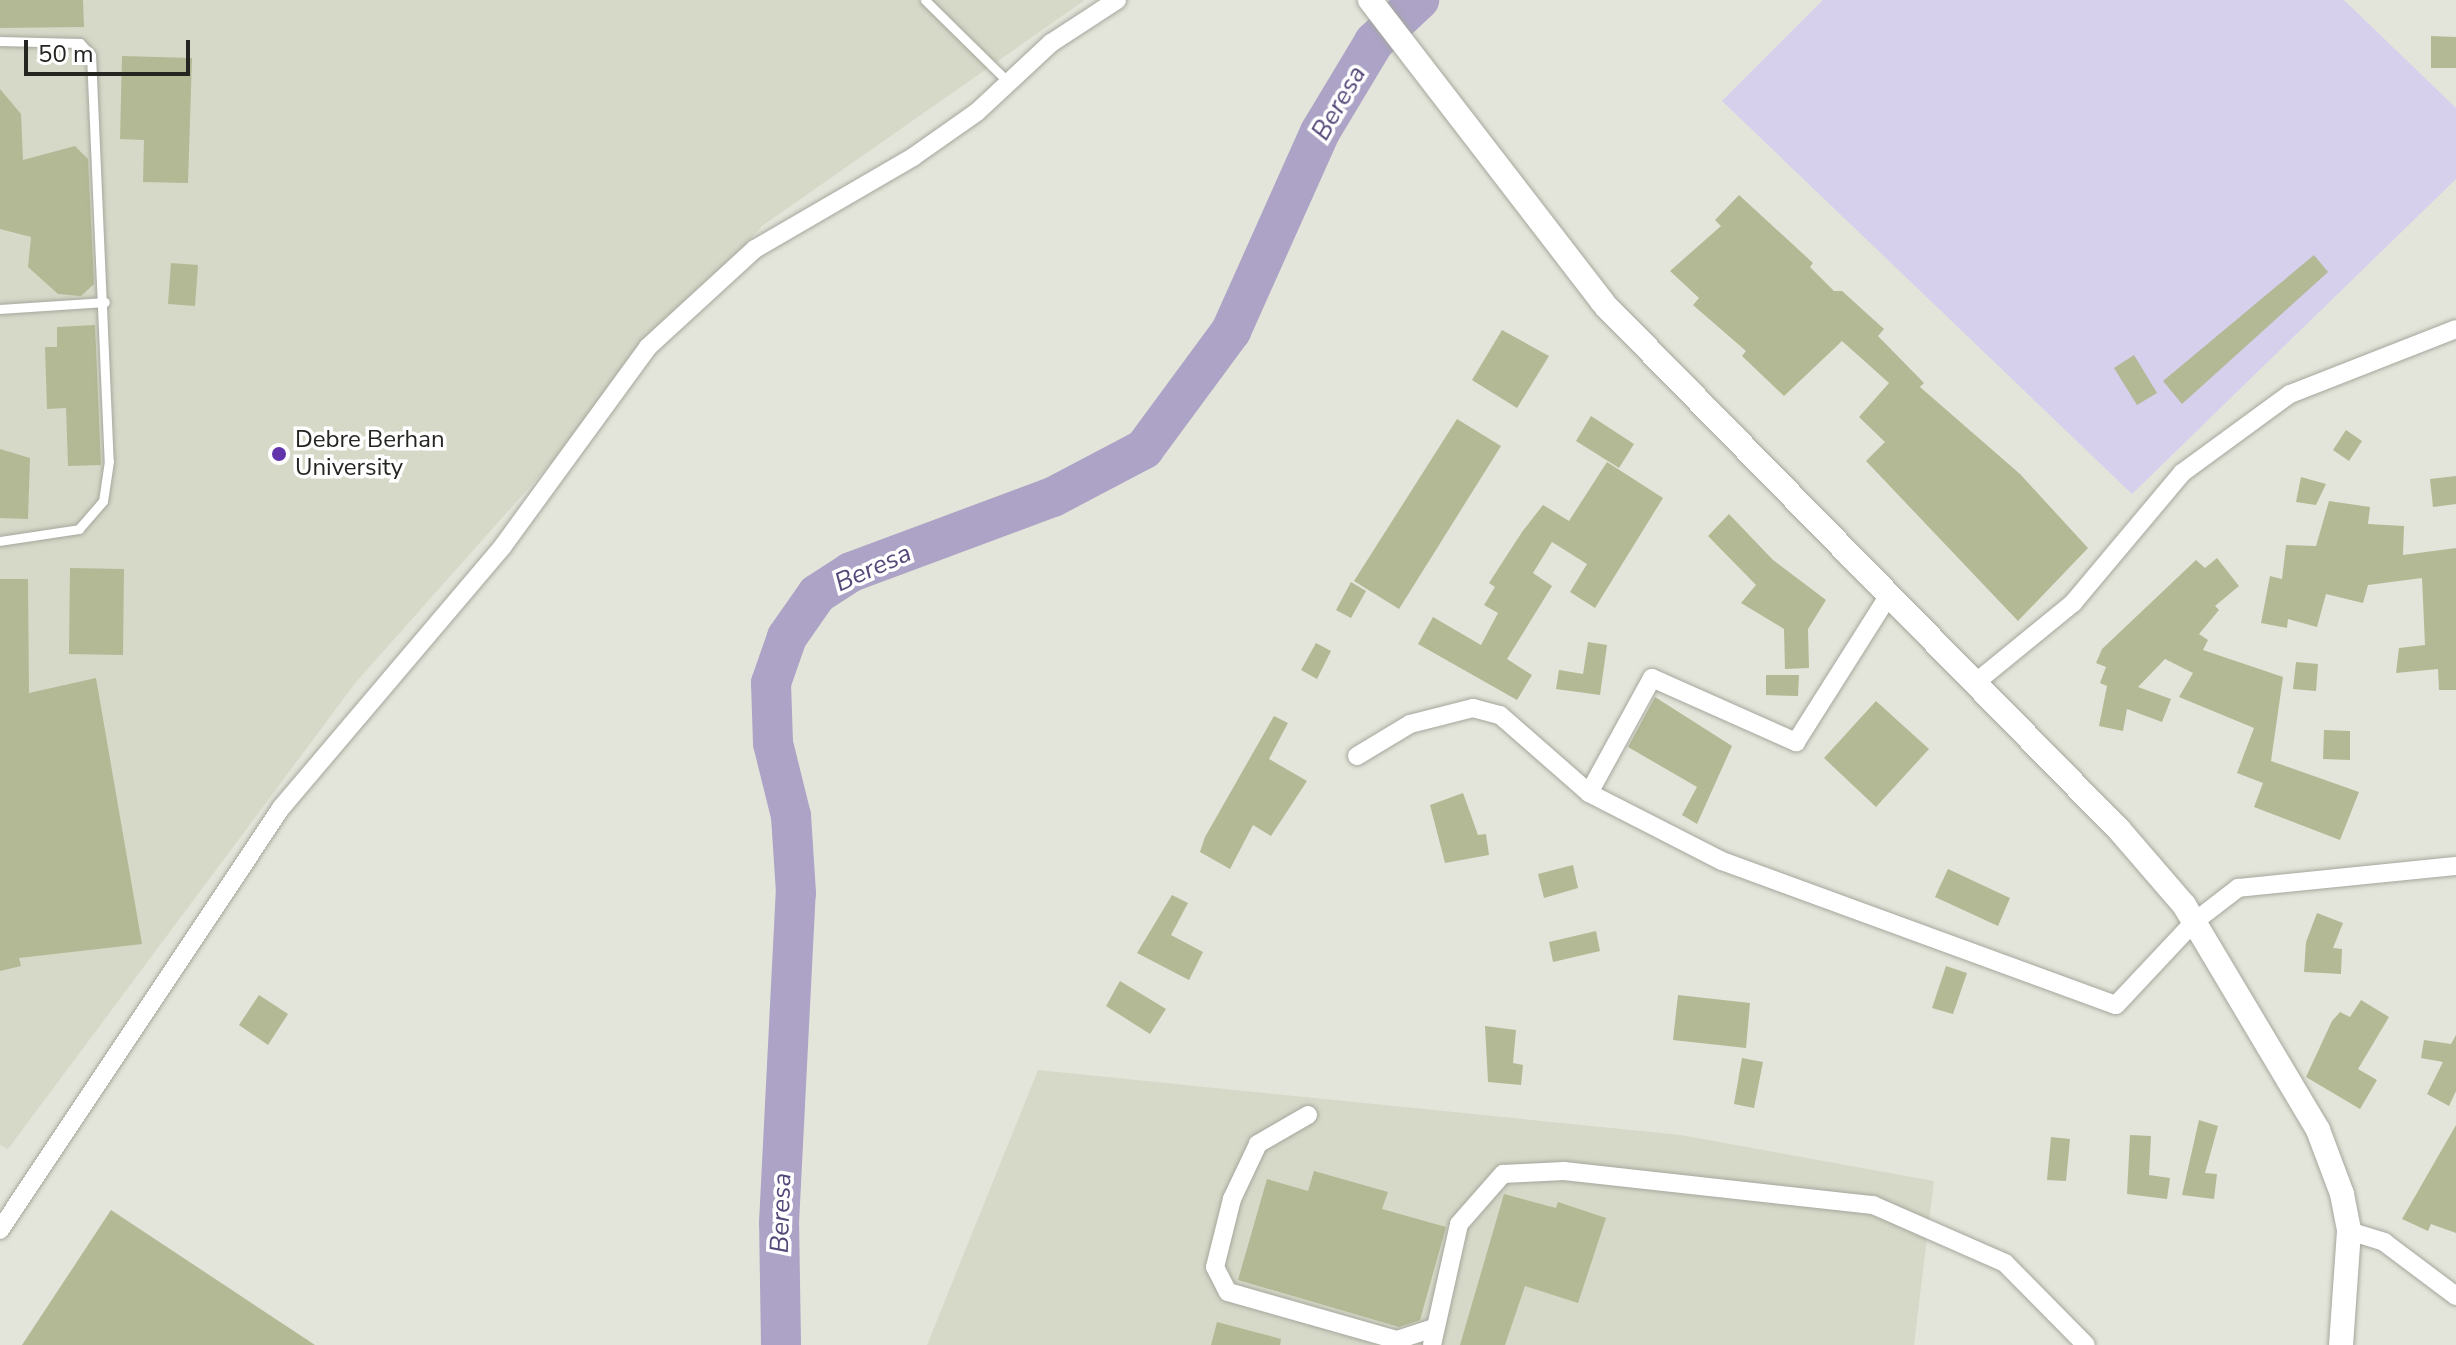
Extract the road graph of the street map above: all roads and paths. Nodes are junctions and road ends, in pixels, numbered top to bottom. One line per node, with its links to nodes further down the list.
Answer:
1 (925, 0): 5 (lane)
2 (1117, 0): 5 (street)
3 (1370, 0): 10 (main road)
4 (0, 41): 6 (lane)
5 (1007, 81): 17 (street)
6 (105, 302): 7 (lane); 9 (lane)
7 (0, 309)
8 (2456, 329): 11 (street)
9 (0, 541)
10 (1889, 595): 11 (main road); 13 (street)
11 (1975, 683): 15 (main road)
12 (1357, 756): 13 (street)
13 (1589, 793): 15 (street)
14 (2456, 866): 15 (street)
15 (2194, 922): 18 (main road)
16 (1308, 1115): 20 (street)
17 (0, 1230)
18 (2349, 1231): 19 (street); 22 (main road)
19 (2456, 1296)
20 (1434, 1337): 21 (street)
21 (2086, 1345)
22 (2341, 1345)

